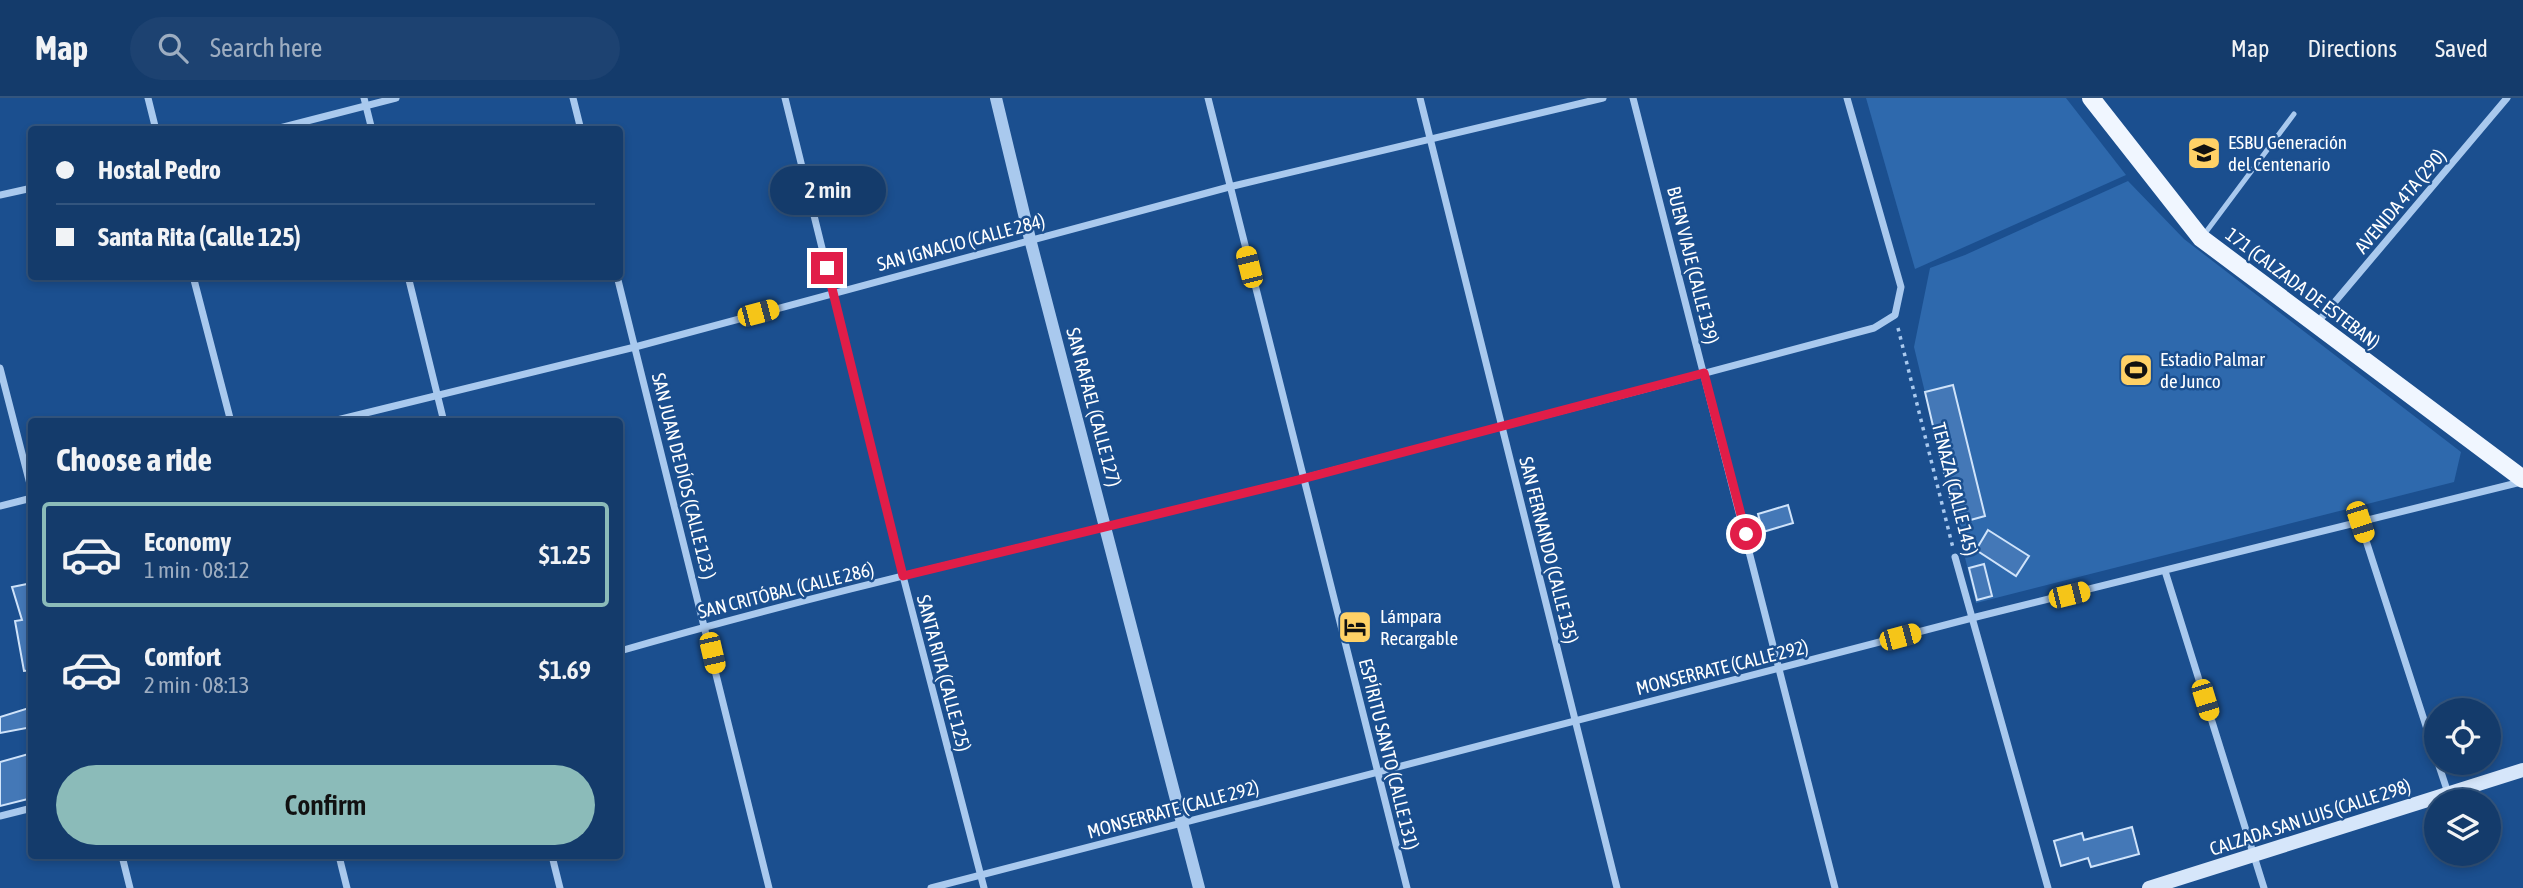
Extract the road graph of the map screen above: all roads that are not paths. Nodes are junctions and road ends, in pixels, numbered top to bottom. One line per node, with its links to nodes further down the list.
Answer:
1 (148, 98): 15 (street)
2 (396, 98): 13 (street)
3 (573, 98): 18 (street)
4 (785, 98): 28 (street, SANTA RITA (CALLE 125))
5 (996, 98): 23 (street, SAN RAFAEL (CALLE 127))
6 (1208, 98): 20 (street, ESPÍRITU SANTO (CALLE 131))
7 (1420, 98): 19 (street, SAN FERNANDO (CALLE 135))
8 (1603, 98): 19 (street, SAN IGNACIO (CALLE 284))
9 (1633, 98): 32 (street, BUEN VIAJE (CALLE 139))
10 (1847, 98): 32 (street, SAN CRITÓBAL (CALLE 286))
11 (2091, 98): 24 (main road, 171 (CALZADA DE ESTEBAN))
12 (2507, 98): 29 (street, AVENIDA 4TA (290))
13 (365, 102): 16 (street); 17 (street)
14 (2294, 114): 24 (lane)
15 (155, 126)
16 (285, 126)
17 (371, 126)
18 (579, 126)
19 (1431, 140): 20 (street, SAN IGNACIO (CALLE 284)); 37 (street, SAN FERNANDO (CALLE 135))
20 (1229, 187): 23 (street, SAN IGNACIO (CALLE 284)); 39 (street, ESPÍRITU SANTO (CALLE 131))
21 (28, 189): 22 (street)
22 (0, 195)
23 (1030, 239): 28 (street, SAN IGNACIO (CALLE 284)); 44 (street, SAN RAFAEL (CALLE 127))
24 (2201, 239): 29 (main road, 171 (CALZADA DE ESTEBAN))
25 (195, 280): 34 (street)
26 (409, 280): 33 (street)
27 (618, 280): 30 (street, SAN JUAN DE DÍOS (CALLE 123 ))
28 (832, 292): 30 (street, SAN IGNACIO (CALLE 284)); 47 (street, SANTA RITA (CALLE 125))
29 (2317, 324): 40 (main road, 171 (CALZADA DE ESTEBAN))
30 (635, 347): 33 (street, SAN IGNACIO (CALLE 284)); 49 (street, SAN JUAN DE DÍOS (CALLE 123 ))
31 (0, 368): 38 (street)
32 (1704, 373): 37 (street, SAN CRITÓBAL (CALLE 286)); 51 (street, BUEN VIAJE (CALLE 139))
33 (438, 395): 35 (street, SAN IGNACIO (CALLE 284)); 36 (street)
34 (230, 418)
35 (344, 418)
36 (443, 418)
37 (1502, 426): 39 (street, SAN CRITÓBAL (CALLE 286)); 52 (street, SAN FERNANDO (CALLE 135))
38 (28, 476)
39 (1302, 479): 44 (street, SAN CRITÓBAL (CALLE 286)); 55 (street, ESPÍRITU SANTO (CALLE 131))
40 (2523, 480): 43 (street, MONSERRATE (CALLE 292))
41 (28, 499): 42 (street)
42 (0, 506)
43 (2360, 522): 46 (street, MONSERRATE (CALLE 292)); 53 (street)
44 (1106, 526): 47 (street, SAN CRITÓBAL (CALLE 286)); 60 (street, SAN RAFAEL (CALLE 127))
45 (1955, 557): 48 (street, TENAZA (CALLE 145))
46 (2165, 571): 48 (street, MONSERRATE (CALLE 292)); 61 (street)
47 (903, 576): 49 (street, SAN CRITÓBAL (CALLE 286)); 65 (street, SANTA RITA (CALLE 125))
48 (1972, 618): 51 (street, MONSERRATE (CALLE 292)); 76 (street, TENAZA (CALLE 145))
49 (705, 626): 50 (street, SAN CRITÓBAL (CALLE 286)); 69 (street, SAN JUAN DE DÍOS (CALLE 123 ))
50 (623, 650)
51 (1781, 669): 52 (street, MONSERRATE (CALLE 292)); 75 (street, BUEN VIAJE (CALLE 139))
52 (1576, 720): 55 (street, MONSERRATE (CALLE 292)); 74 (street, SAN FERNANDO (CALLE 135))
53 (2424, 720)
54 (2523, 770): 56 (main road, CALZADA SAN LUIS (CALLE 298))
55 (1378, 771): 60 (street, MONSERRATE (CALLE 292)); 73 (street, ESPÍRITU SANTO (CALLE 131))
56 (2461, 789)
57 (2424, 801): 61 (main road, CALZADA SAN LUIS (CALLE 298))
58 (28, 809): 59 (street)
59 (0, 816)
60 (1183, 823): 65 (street, MONSERRATE (CALLE 292)); 72 (street, SAN RAFAEL (CALLE 127))
61 (2254, 855): 77 (main road, CALZADA SAN LUIS (CALLE 298)); 78 (street)
62 (123, 859): 66 (street)
63 (340, 859): 67 (street)
64 (553, 859): 68 (street)
65 (981, 875): 70 (street, MONSERRATE (CALLE 292)); 71 (street, SANTA RITA (CALLE 125))
66 (130, 888)
67 (347, 888)
68 (560, 888)
69 (769, 888)
70 (931, 888)
71 (984, 888)
72 (1199, 888)
73 (1406, 888)
74 (1617, 888)
75 (1835, 888)
76 (2049, 888)
77 (2149, 888)
78 (2264, 888)

